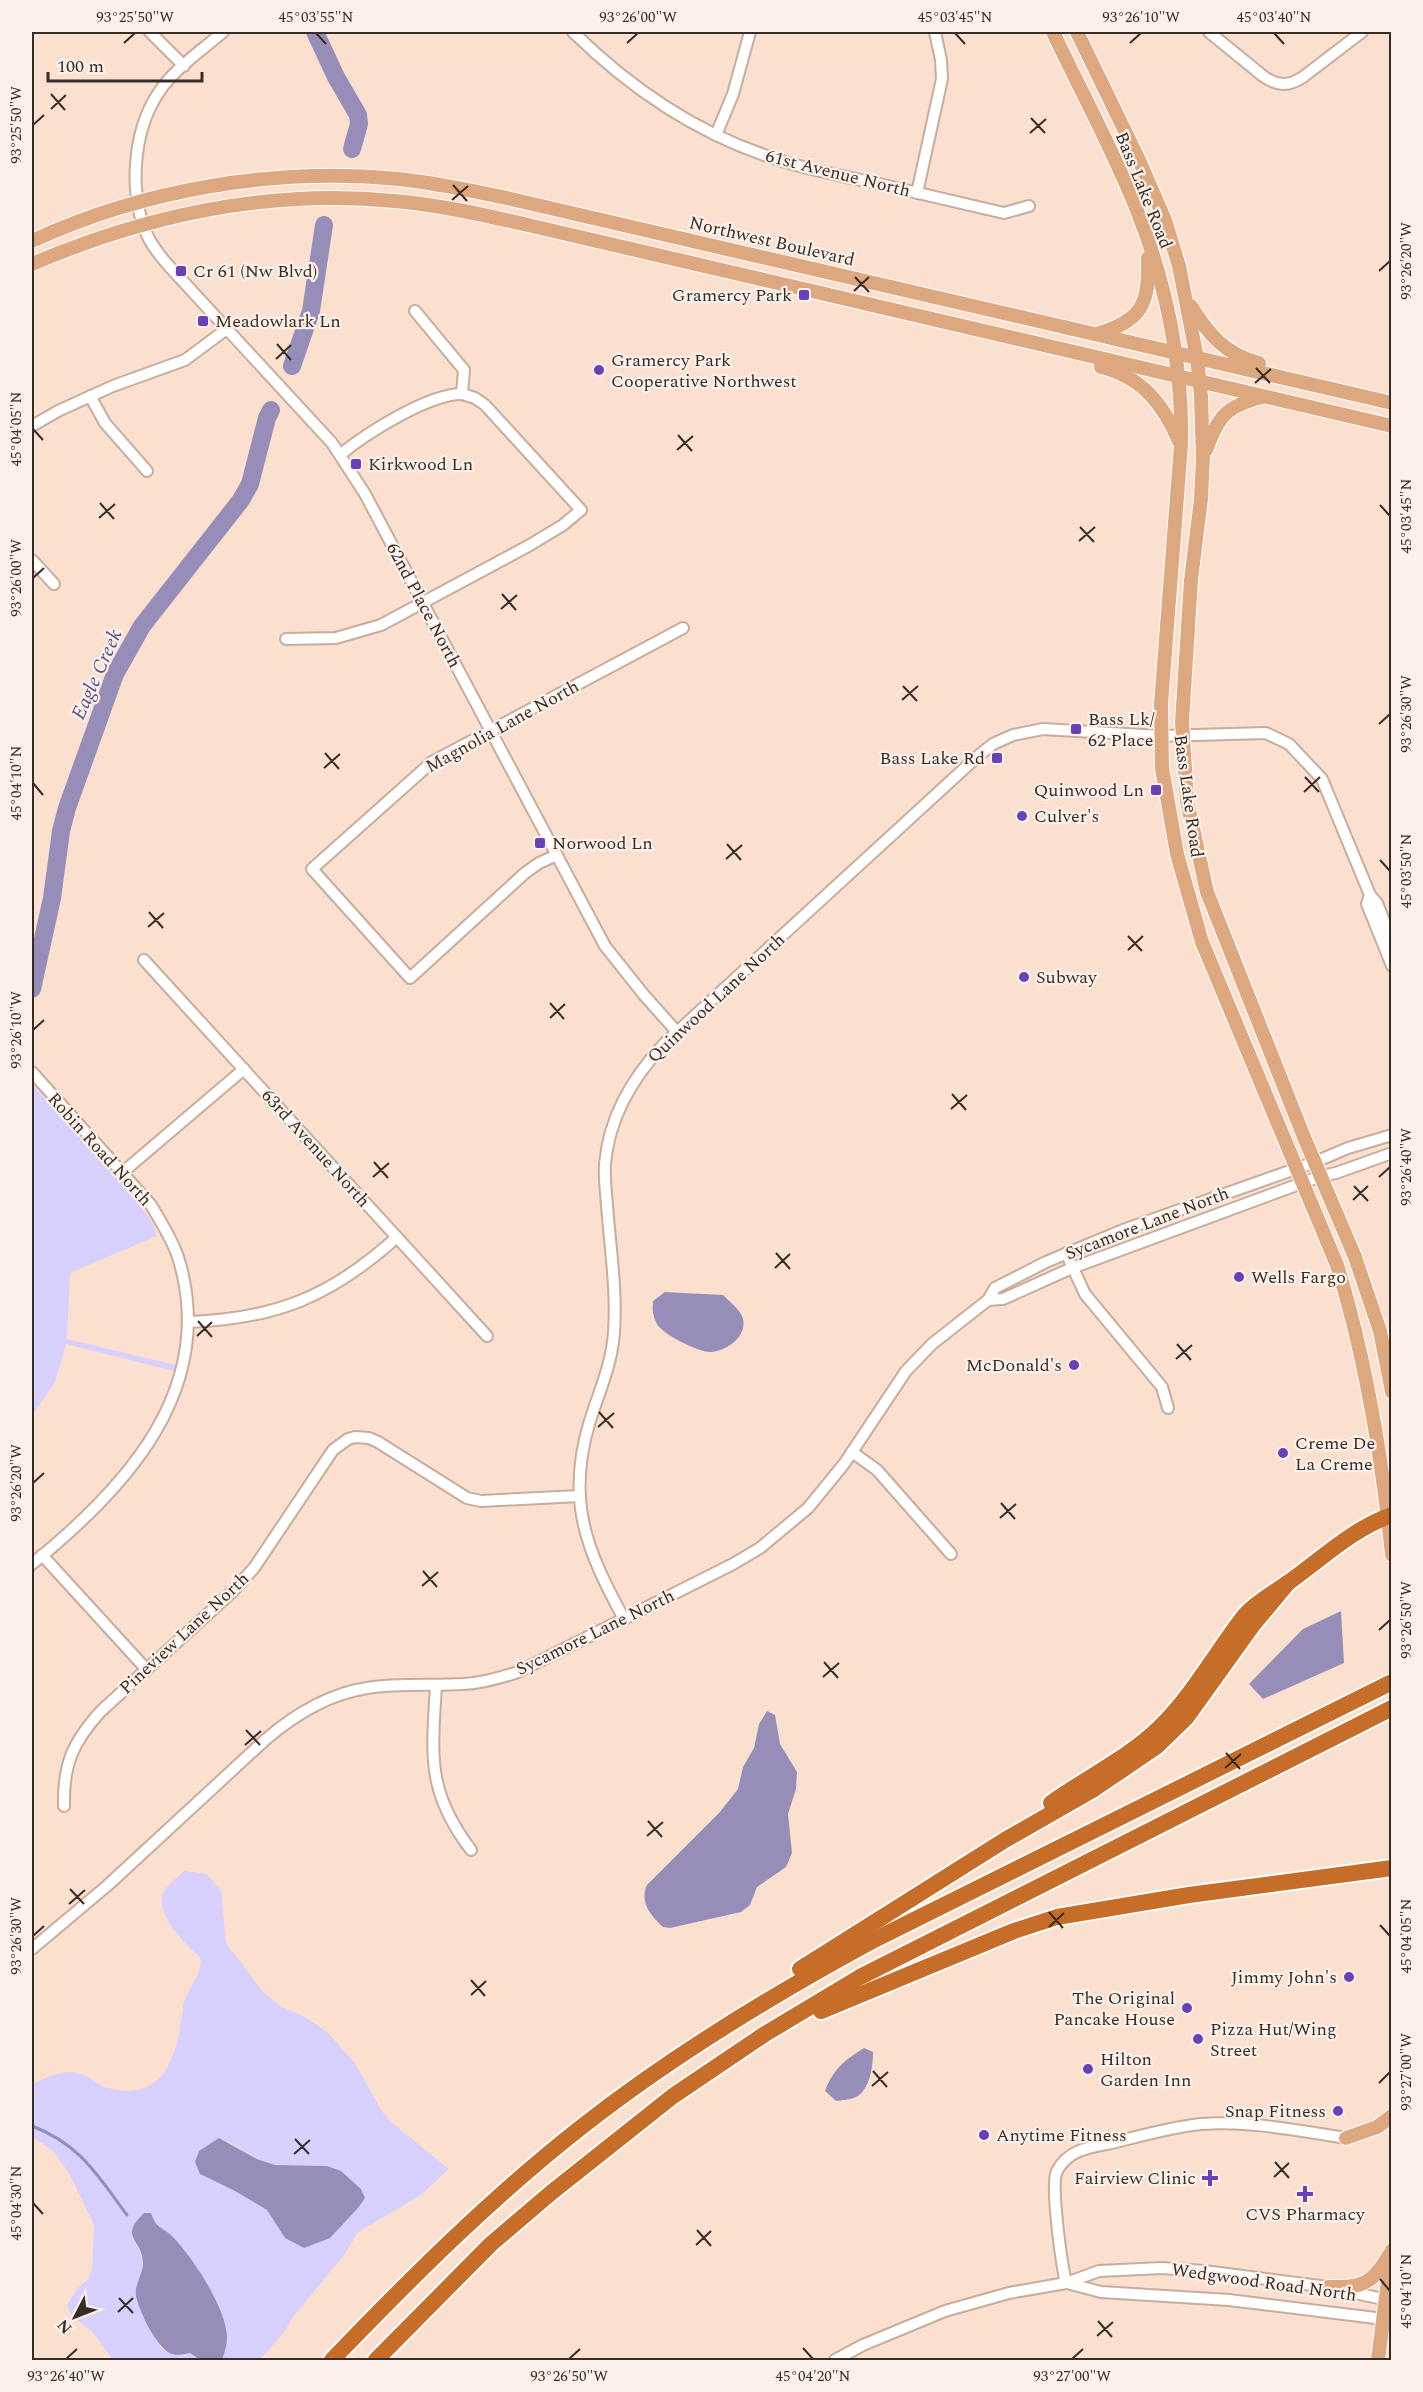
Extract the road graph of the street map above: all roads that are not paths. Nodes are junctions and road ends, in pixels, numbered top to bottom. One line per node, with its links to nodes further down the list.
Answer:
1 (150, 32): 10 (street)
2 (222, 32): 10 (street, 62nd Place North)
3 (573, 32): 11 (street, 61st Avenue North)
4 (750, 32): 11 (street)
5 (935, 32): 12 (street)
6 (1053, 32): 16 (main road, Bass Lake Road)
7 (1077, 32): 21 (main road, Bass Lake Road)
8 (1209, 32): 9 (street)
9 (1362, 32)
10 (184, 66): 13 (street, 62nd Place North)
11 (716, 135): 12 (street, 61st Avenue North)
12 (917, 193): 14 (street, 61st Avenue North)
13 (139, 203): 15 (street, 62nd Place North); 17 (main road, Northwest Boulevard); 20 (main road, Northwest Boulevard)
14 (1029, 206)
15 (144, 224): 18 (main road); 19 (main road); 23 (street, 62nd Place North)
16 (1147, 238): 25 (main road); 26 (main road, Bass Lake Road)
17 (32, 241)
18 (694, 263): 20 (main road); 24 (main road)
19 (32, 264)
20 (881, 285): 25 (main road, Northwest Boulevard)
21 (1186, 299): 27 (main road, Bass Lake Road); 33 (main road)
22 (415, 311): 30 (street)
23 (228, 328): 31 (street); 38 (street, 62nd Place North)
24 (1001, 334): 28 (main road); 37 (main road)
25 (1095, 334): 26 (main road, Northwest Boulevard)
26 (1175, 352): 27 (main road, Northwest Boulevard); 28 (main road, Bass Lake Road)
27 (1197, 358): 29 (main road, Bass Lake Road); 33 (main road, Northwest Boulevard)
28 (1178, 375): 29 (main road); 37 (main road, Bass Lake Road)
29 (1199, 380): 32 (main road); 39 (main road, Bass Lake Road)
30 (462, 394): 38 (street); 43 (street)
31 (90, 396): 35 (street); 40 (street)
32 (1265, 396): 36 (main road); 39 (main road)
33 (1368, 398): 34 (main road, Northwest Boulevard)
34 (1392, 403)
35 (32, 426)
36 (1392, 426)
37 (1181, 445): 47 (main road, Bass Lake Road)
38 (340, 454): 43 (street, 62nd Place North)
39 (1203, 458): 48 (main road, Bass Lake Road)
40 (147, 471)
41 (32, 560): 42 (street)
42 (54, 584)
43 (423, 603): 45 (street); 46 (street, 62nd Place North)
44 (683, 628): 46 (street, Magnolia Lane North)
45 (286, 639)
46 (491, 731): 49 (street, 62nd Place North); 49 (street, Magnolia Lane North)
47 (1161, 736): 48 (street, Quinwood Lane North); 54 (street, Quinwood Lane North); 60 (main road, Bass Lake Road)
48 (1182, 736): 50 (street, Quinwood Lane North); 59 (main road, Bass Lake Road)
49 (556, 855): 54 (street, 62nd Place North)
50 (1370, 895): 51 (street); 53 (street)
51 (1392, 941)
52 (144, 960): 55 (street, 63rd Avenue North)
53 (1392, 966)
54 (677, 1032): 73 (street, Quinwood Lane North)
55 (244, 1069): 61 (street); 64 (street, 63rd Avenue North)
56 (32, 1072): 61 (street, Robin Road North)
57 (1392, 1135): 59 (street, Sycamore Lane North)
58 (1392, 1153): 62 (street, Sycamore Lane North)
59 (1315, 1162): 60 (street, Sycamore Lane North); 62 (main road, Bass Lake Road)
60 (1298, 1168): 63 (main road, Bass Lake Road); 65 (street, Sycamore Lane North)
61 (123, 1172): 68 (street, Robin Road North)
62 (1321, 1176): 63 (street, Sycamore Lane North); 70 (main road, Bass Lake Road)
63 (1304, 1183): 66 (street, Sycamore Lane North); 74 (main road, Bass Lake Road)
64 (397, 1238): 68 (street); 69 (street, 63rd Avenue North)
65 (1066, 1253): 66 (street); 67 (street, Sycamore Lane North)
66 (1072, 1268): 67 (street, Sycamore Lane North); 71 (street)
67 (988, 1300): 72 (street, Sycamore Lane North)
68 (189, 1322): 76 (street, Robin Road North)
69 (487, 1336)
70 (1392, 1392)
71 (1168, 1408)
72 (852, 1452): 75 (street); 79 (street, Sycamore Lane North)
73 (579, 1496): 79 (street, Quinwood Lane North); 80 (street, Pineview Lane North)
74 (1390, 1516): 77 (main road, Bass Lake Road); 89 (highway)
75 (951, 1554)
76 (42, 1555): 78 (street, Robin Road North); 80 (street)
77 (1392, 1555)
78 (32, 1564)
79 (624, 1619): 82 (street, Sycamore Lane North)
80 (147, 1670): 84 (street, Pineview Lane North)
81 (1392, 1682): 89 (highway)
82 (436, 1685): 85 (street); 87 (street, Sycamore Lane North)
83 (1392, 1707): 88 (highway)
84 (64, 1806)
85 (471, 1850)
86 (1392, 1868): 88 (highway)
87 (32, 1949)
88 (765, 2034): 98 (highway)
89 (636, 2086): 97 (highway)
90 (1392, 2116): 91 (main road)
91 (1346, 2138): 93 (street)
92 (1391, 2250): 94 (main road); 95 (main road)
93 (1066, 2283): 94 (street, Wedgwood Road North); 96 (street, Wedgwood Road North); 99 (street, Wedgwood Road North)
94 (1328, 2287): 95 (street, Wedgwood Road North)
95 (1389, 2300): 96 (main road)
96 (1387, 2319): 100 (main road)
97 (332, 2361)
98 (376, 2361)
99 (835, 2361)
100 (1378, 2361)

